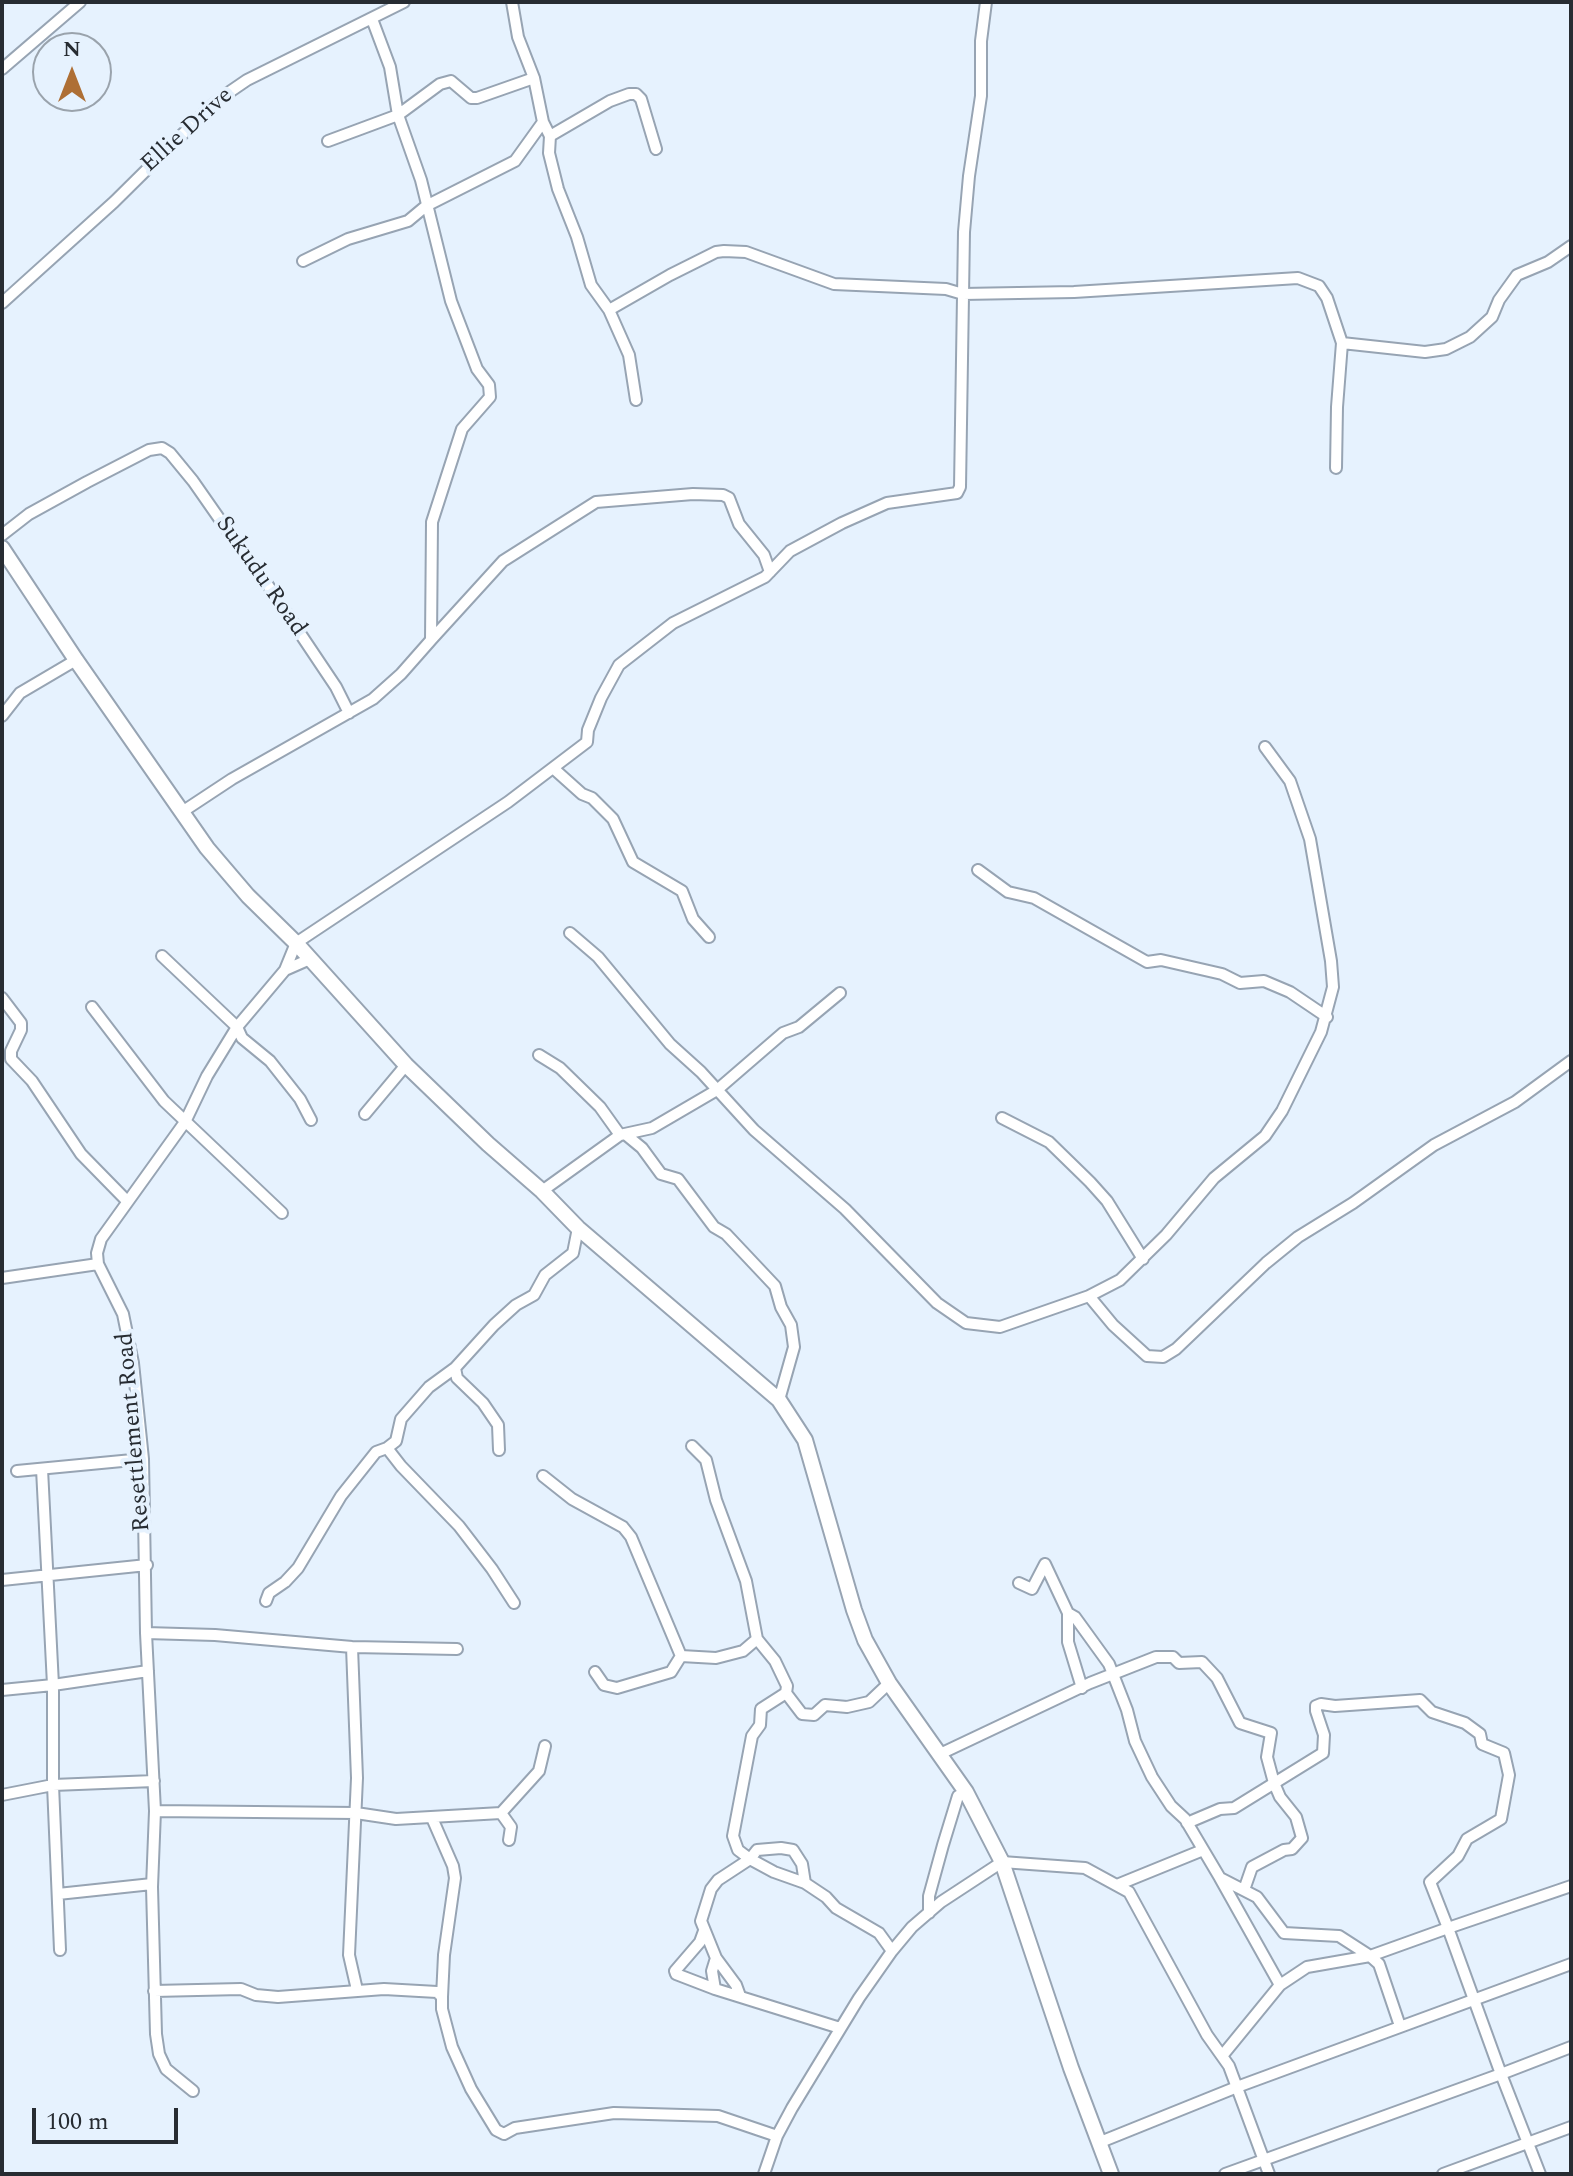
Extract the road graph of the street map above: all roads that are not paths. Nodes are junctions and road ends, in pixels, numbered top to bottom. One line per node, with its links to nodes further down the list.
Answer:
1 (80, 2): 6 (street)
2 (404, 2): 5 (street, Ellie Drive)
3 (512, 2): 7 (street)
4 (986, 2): 16 (street)
5 (372, 19): 8 (street); 17 (street, Ellie Drive)
6 (2, 69)
7 (534, 78): 8 (street); 9 (street)
8 (398, 115): 11 (street); 13 (street)
9 (543, 122): 10 (street); 13 (street)
10 (550, 136): 12 (street); 18 (street)
11 (328, 141)
12 (656, 149)
13 (426, 206): 15 (street); 25 (street)
14 (1571, 246): 19 (street)
15 (303, 261)
16 (963, 294): 18 (street); 19 (street); 24 (street)
17 (2, 303)
18 (609, 310): 20 (street)
19 (1342, 343): 21 (street)
20 (636, 400)
21 (1336, 468)
22 (2, 535): 27 (street, Sukudu Road)
23 (2, 548): 26 (main road)
24 (770, 572): 25 (street); 30 (street)
25 (431, 640): 27 (street)
26 (76, 660): 28 (street); 31 (main road)
27 (349, 713): 31 (street)
28 (2, 716)
29 (1265, 747): 42 (street)
30 (553, 768): 34 (street); 35 (street)
31 (182, 812): 35 (main road)
32 (978, 870): 42 (street)
33 (570, 933): 47 (street)
34 (709, 937)
35 (296, 943): 37 (main road); 38 (street)
36 (162, 956): 43 (street)
37 (310, 959): 38 (street); 46 (main road)
38 (285, 970): 43 (street)
39 (840, 993): 47 (street)
40 (2, 998): 54 (street)
41 (92, 1007): 51 (street)
42 (1327, 1017): 57 (street)
43 (237, 1027): 50 (street); 51 (street)
44 (539, 1055): 52 (street)
45 (1571, 1061): 60 (street)
46 (406, 1065): 48 (street); 53 (main road)
47 (717, 1090): 52 (street); 60 (street)
48 (365, 1114)
49 (1002, 1118): 57 (street)
50 (311, 1120)
51 (185, 1122): 54 (street); 55 (street)
52 (622, 1134): 53 (street); 62 (street)
53 (542, 1191): 56 (main road)
54 (127, 1201): 58 (street)
55 (282, 1213)
56 (578, 1228): 61 (street); 62 (main road)
57 (1143, 1259): 60 (street)
58 (98, 1264): 59 (street); 66 (street, Resettlement Road)
59 (2, 1278)
60 (1089, 1296)
61 (455, 1368): 64 (street); 65 (street)
62 (779, 1400): 85 (main road)
63 (692, 1446): 78 (street)
64 (387, 1448): 74 (street); 75 (street)
65 (499, 1450)
66 (143, 1459): 67 (street); 70 (street, Resettlement Road)
67 (42, 1469): 68 (street); 71 (street)
68 (17, 1471)
69 (543, 1476): 81 (street)
70 (147, 1565): 71 (street); 77 (street, Resettlement Road)
71 (46, 1575): 72 (street); 86 (street)
72 (2, 1580)
73 (1019, 1583): 76 (street)
74 (266, 1601)
75 (514, 1603)
76 (1068, 1613): 84 (street); 87 (street)
77 (146, 1633): 79 (street); 82 (street, Resettlement Road)
78 (757, 1639): 81 (street); 89 (street)
79 (352, 1647): 80 (street); 98 (street)
80 (457, 1649)
81 (681, 1656): 83 (street)
82 (148, 1671): 86 (street); 92 (street, Resettlement Road)
83 (595, 1672)
84 (1113, 1674): 87 (street); 93 (street); 101 (street)
85 (889, 1683): 89 (street); 91 (main road)
86 (53, 1685): 88 (street); 94 (street)
87 (1082, 1688): 91 (street)
88 (2, 1690)
89 (786, 1693): 104 (street)
90 (545, 1746): 99 (street)
91 (940, 1754): 95 (main road)
92 (154, 1781): 94 (street); 97 (street, Resettlement Road)
93 (1274, 1783): 101 (street); 111 (street); 114 (street)
94 (53, 1785): 96 (street); 112 (street)
95 (966, 1792): 105 (main road); 113 (street)
96 (2, 1795)
97 (155, 1811): 98 (street); 108 (street, Resettlement Road)
98 (356, 1813): 100 (street); 123 (street)
99 (501, 1813): 100 (street); 102 (street)
100 (432, 1818): 126 (street)
101 (1187, 1823): 103 (street)
102 (509, 1840)
103 (1203, 1850): 106 (street); 109 (street)
104 (750, 1859): 107 (street); 107 (street); 115 (street)
105 (1002, 1862): 109 (street); 113 (street); 138 (main road)
106 (1220, 1878): 111 (street); 121 (street)
107 (805, 1883): 117 (street)
108 (152, 1884): 112 (street); 124 (street, Resettlement Road)
109 (1117, 1885): 131 (street)
110 (1571, 1886): 114 (street)
111 (1244, 1890): 118 (street)
112 (58, 1894): 116 (street)
113 (929, 1913): 117 (street)
114 (1448, 1928): 118 (street); 127 (street)
115 (704, 1931): 119 (street); 122 (street)
116 (60, 1950)
117 (892, 1951): 129 (street)
118 (1370, 1956): 121 (street); 128 (street)
119 (716, 1958): 122 (street); 125 (street)
120 (1571, 1964): 127 (street)
121 (1280, 1985): 131 (street)
122 (715, 1989): 125 (street)
123 (357, 1990): 124 (street); 126 (street)
124 (154, 1991): 134 (street, Resettlement Road)
125 (740, 1996): 129 (street)
126 (442, 1997): 136 (street)
127 (1475, 1999): 128 (street); 132 (street)
128 (1400, 2026): 133 (street)
129 (840, 2028): 136 (street)
130 (1571, 2047): 132 (street)
131 (1222, 2056): 133 (street)
132 (1501, 2074): 137 (street); 139 (street)
133 (1237, 2087): 138 (street); 139 (street)
134 (193, 2091)
135 (1571, 2127): 137 (street)
136 (777, 2136): 140 (street)
137 (1528, 2142): 144 (street); 145 (street)
138 (1098, 2143): 141 (main road)
139 (1264, 2160): 142 (street); 143 (street)
140 (764, 2174)
141 (1111, 2174)
142 (1225, 2174)
143 (1269, 2174)
144 (1443, 2174)
145 (1540, 2174)

